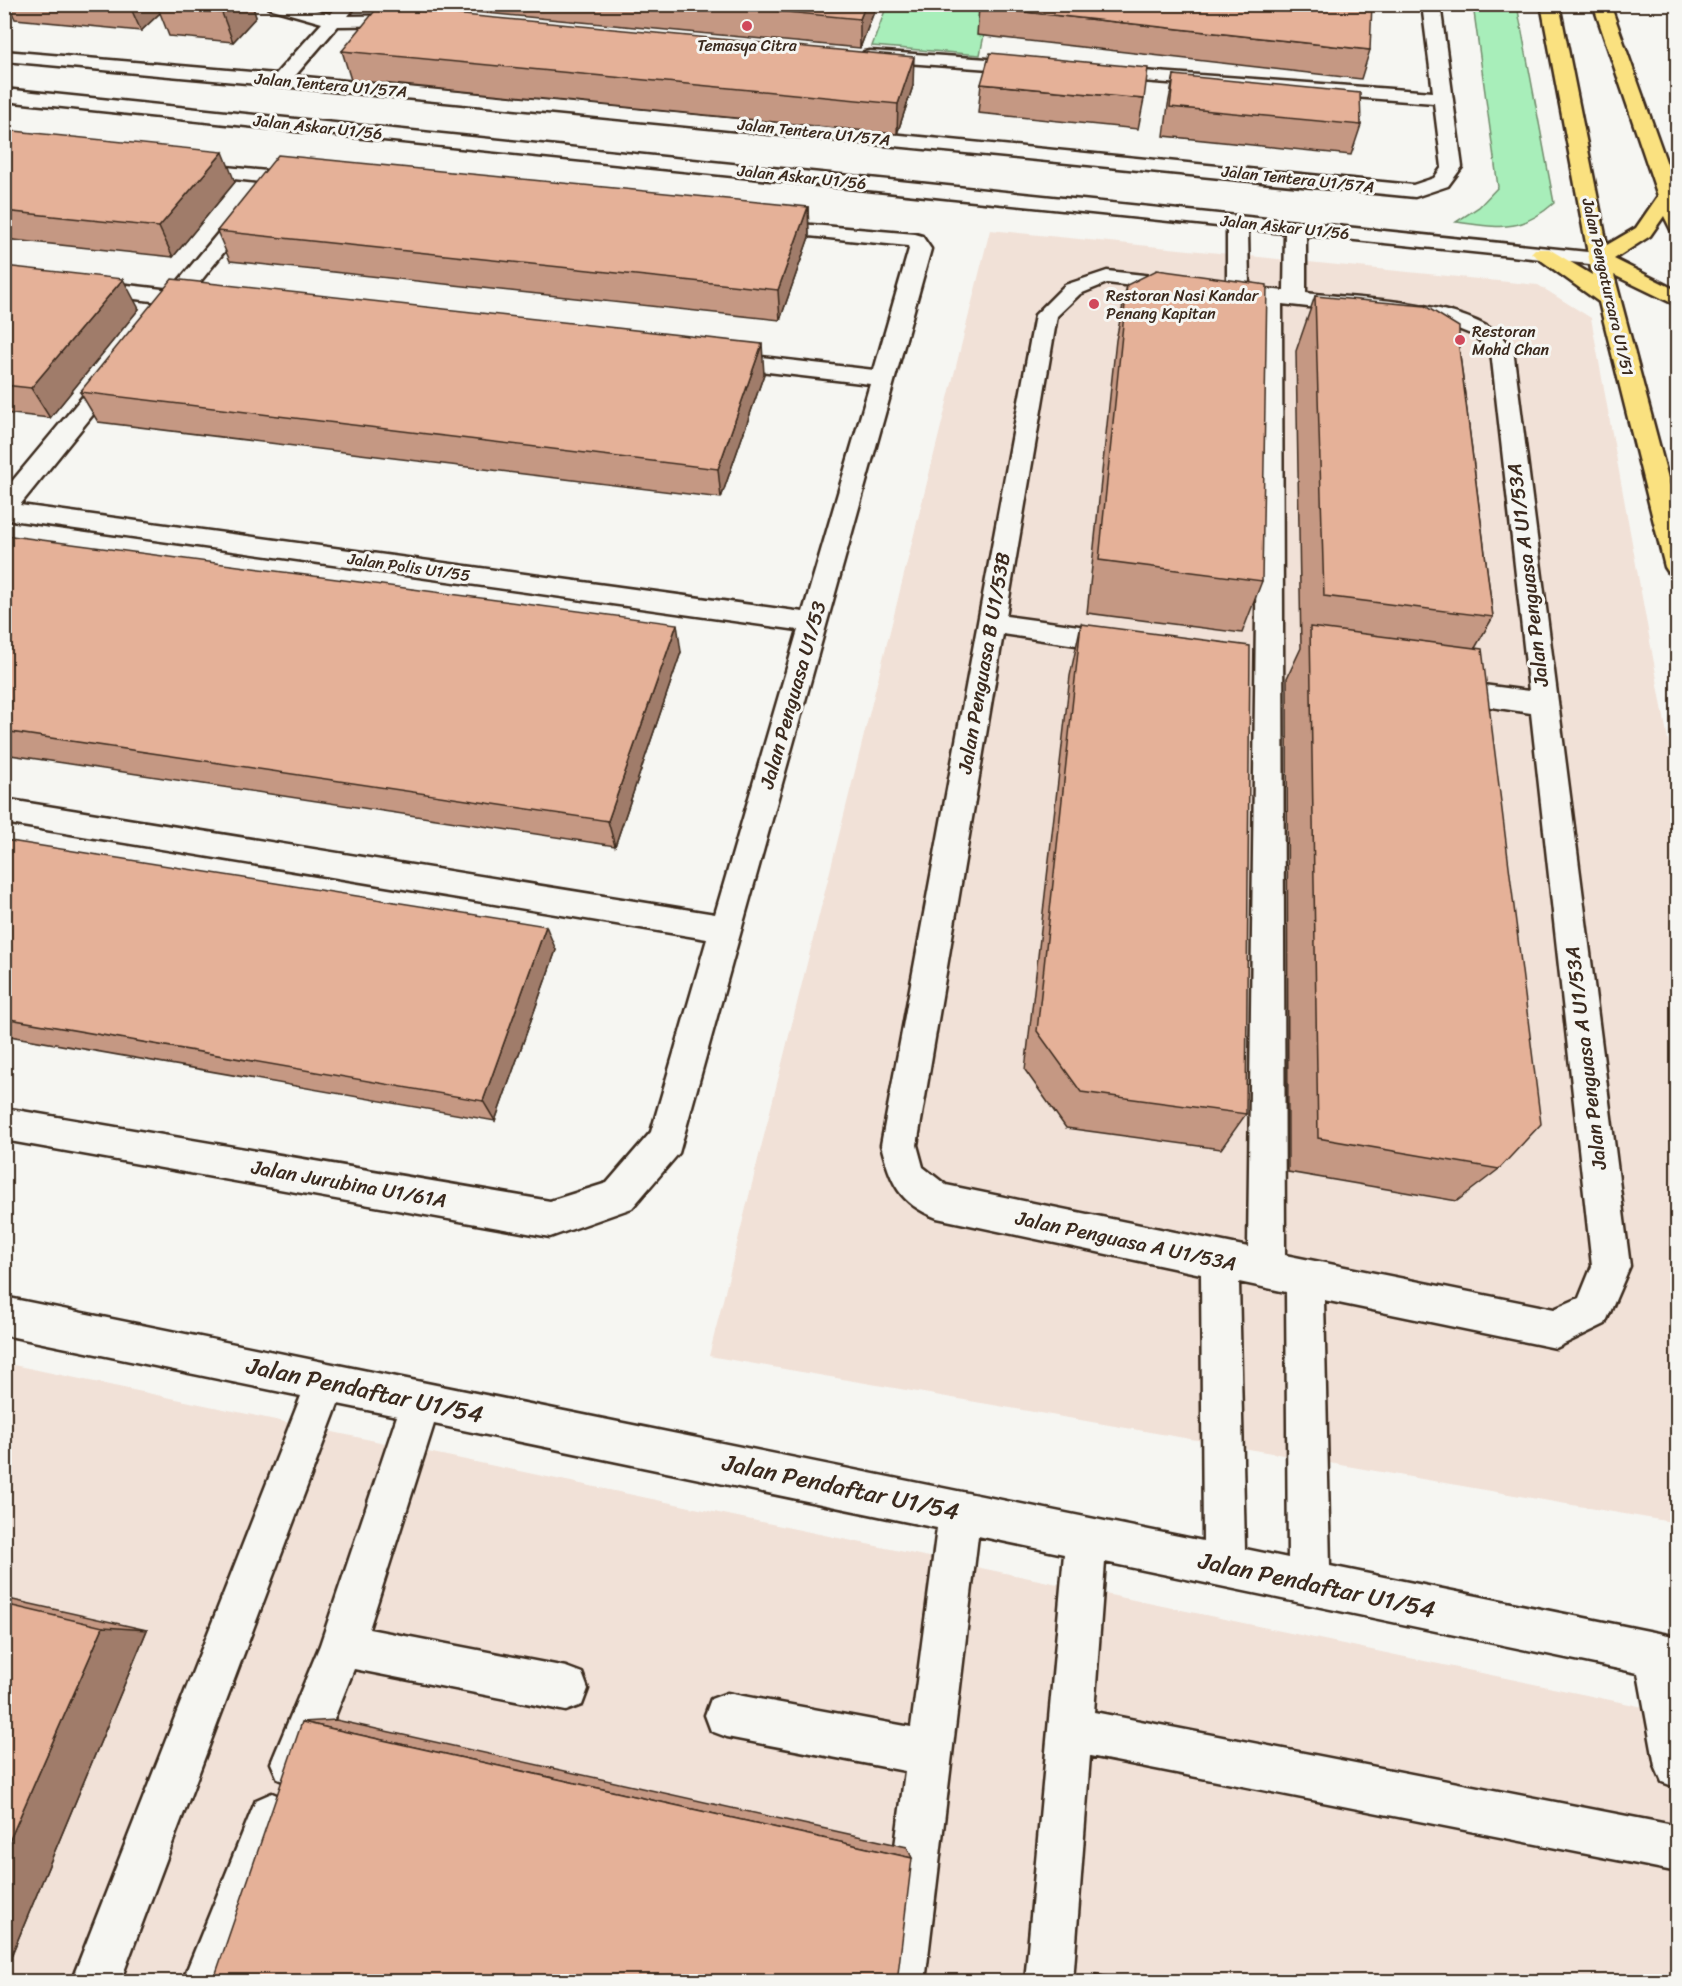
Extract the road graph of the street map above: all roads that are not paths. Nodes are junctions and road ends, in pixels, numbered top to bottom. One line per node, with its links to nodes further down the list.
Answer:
1 (275, 4): 7 (street)
2 (348, 4): 7 (street)
3 (1431, 4): 14 (street, Jalan Tentera U1/57A)
4 (1550, 4): 23 (main road, Jalan Pengaturcara U1/51)
5 (1601, 4): 18 (main road)
6 (433, 20): 7 (street)
7 (334, 21): 12 (street)
8 (853, 54): 10 (street)
9 (4, 57): 12 (street, Jalan Tentera U1/57A)
10 (1047, 68)
11 (1083, 71): 14 (street)
12 (281, 80): 14 (street, Jalan Tentera U1/57A)
13 (4, 95): 19 (street, Jalan Askar U1/56)
14 (1443, 98)
15 (169, 167): 16 (street)
16 (274, 178): 17 (street); 28 (street)
17 (322, 182)
18 (1668, 196): 21 (main road); 25 (main road)
19 (1237, 222): 22 (street, Jalan Askar U1/56); 27 (street)
20 (750, 225): 36 (street, Jalan Penguasa U1/53)
21 (1677, 226)
22 (1296, 228): 24 (street, Jalan Askar U1/56); 29 (street)
23 (1593, 228): 24 (main road); 25 (main road, Jalan Pengaturcara U1/51)
24 (1542, 253): 25 (street, Jalan Askar U1/56); 30 (main road)
25 (1599, 259): 30 (main road, Jalan Pengaturcara U1/51); 31 (main road)
26 (4, 277): 28 (street)
27 (1238, 292): 29 (street, Jalan Penguasa B U1/53B); 40 (street, Jalan Penguasa B U1/53B)
28 (177, 297): 32 (street); 33 (street)
29 (1283, 297): 43 (street, Jalan Penguasa A U1/53A); 50 (street)
30 (1608, 298): 38 (main road, Jalan Pengaturcara U1/51)
31 (1677, 300)
32 (224, 302)
33 (154, 325)
34 (132, 352): 37 (street)
35 (694, 356): 36 (street)
36 (883, 378): 39 (street, Jalan Penguasa U1/53)
37 (4, 510): 39 (street, Jalan Polis U1/55)
38 (1677, 567)
39 (813, 623): 45 (street, Jalan Penguasa U1/53)
40 (992, 623): 41 (street); 48 (street, Jalan Penguasa B U1/53B)
41 (1153, 646)
42 (1417, 686): 43 (street)
43 (1544, 704): 51 (street, Jalan Penguasa A U1/53A)
44 (4, 811): 45 (street)
45 (726, 929): 47 (street, Jalan Penguasa U1/53)
46 (4, 1124): 47 (street, Jalan Jurubina U1/61A)
47 (666, 1141)
48 (937, 1202): 49 (street, Jalan Penguasa A U1/53A)
49 (1220, 1260): 50 (street, Jalan Penguasa A U1/53A); 57 (street)
50 (1266, 1270): 51 (street, Jalan Penguasa A U1/53A)
51 (1305, 1277): 58 (street)
52 (4, 1316): 53 (street, Jalan Pendaftar U1/54)
53 (327, 1382): 54 (street, Jalan Pendaftar U1/54); 67 (street)
54 (422, 1401): 55 (street, Jalan Pendaftar U1/54); 59 (street)
55 (960, 1512): 56 (street, Jalan Pendaftar U1/54); 64 (street)
56 (1086, 1538): 57 (street, Jalan Pendaftar U1/54); 63 (street)
57 (1224, 1566): 58 (street, Jalan Pendaftar U1/54)
58 (1309, 1583): 60 (street, Jalan Pendaftar U1/54)
59 (342, 1645): 61 (street); 68 (street)
60 (1667, 1657): 65 (street)
61 (566, 1689)
62 (727, 1715): 64 (street)
63 (1071, 1730): 66 (street); 70 (street)
64 (930, 1753): 69 (street)
65 (1677, 1766)
66 (1677, 1849)
67 (95, 1982)
68 (206, 1982)
69 (901, 1982)
70 (1049, 1982)

